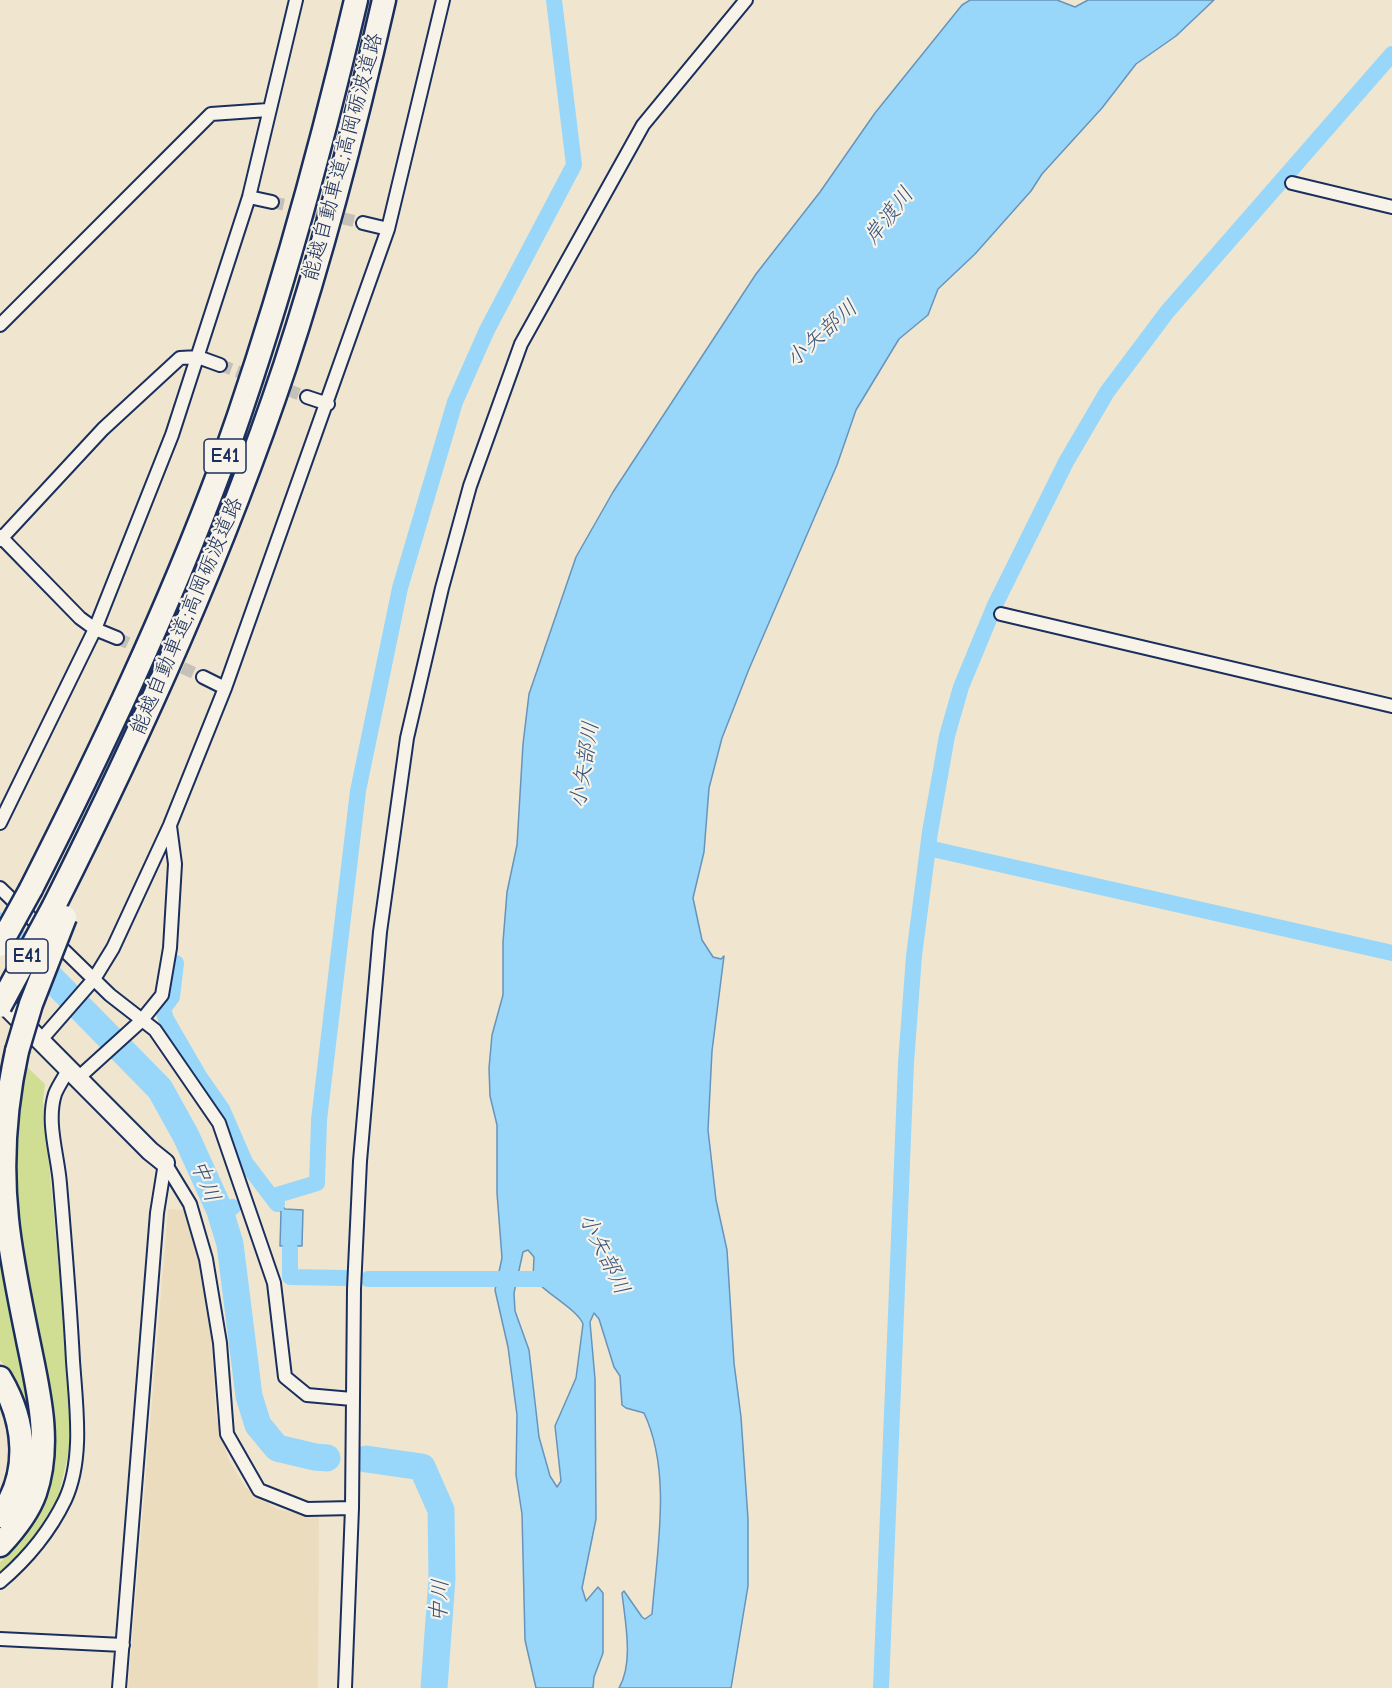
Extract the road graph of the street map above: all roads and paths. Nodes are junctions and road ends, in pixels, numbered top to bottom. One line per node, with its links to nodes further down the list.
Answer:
1 (296, 0): 6 (street)
2 (356, 0): 29 (highway, 能越自動車道;高岡砺波道路 / E41, bridge)
3 (384, 0): 28 (highway, 能越自動車道;高岡砺波道路 / E41)
4 (442, 0): 12 (street)
5 (746, 0): 38 (street)
6 (268, 110): 8 (street); 13 (street)
7 (1292, 183): 10 (street)
8 (249, 197): 9 (street); 14 (street)
9 (272, 202)
10 (1392, 207)
11 (363, 223): 12 (street)
12 (388, 228): 17 (street)
13 (0, 325)
14 (198, 357): 15 (street); 18 (street); 20 (street)
15 (220, 365)
16 (308, 397): 17 (street)
17 (328, 404): 23 (street)
18 (1, 538): 20 (street)
19 (1001, 614): 24 (street)
20 (95, 629): 21 (street); 25 (street)
21 (117, 638)
22 (203, 677): 23 (street)
23 (225, 688): 26 (street)
24 (1392, 706)
25 (0, 823)
26 (170, 825): 30 (street); 33 (street)
27 (0, 888): 30 (street)
28 (60, 912): 32 (highway, E41, bridge); 41 (highway, bridge)
29 (0, 945)
30 (92, 982): 33 (street); 34 (street)
31 (0, 1000): 34 (street)
32 (0, 1006)
33 (141, 1021): 35 (street); 38 (street)
34 (40, 1041): 35 (street)
35 (72, 1075): 36 (street); 42 (street)
36 (165, 1163): 39 (street); 44 (street)
37 (0, 1378): 40 (highway)
38 (352, 1399): 39 (street)
39 (352, 1508): 46 (street)
40 (0, 1516)
41 (0, 1545)
42 (0, 1582)
43 (0, 1639): 44 (street)
44 (123, 1645): 45 (street)
45 (119, 1688)
46 (345, 1688)

